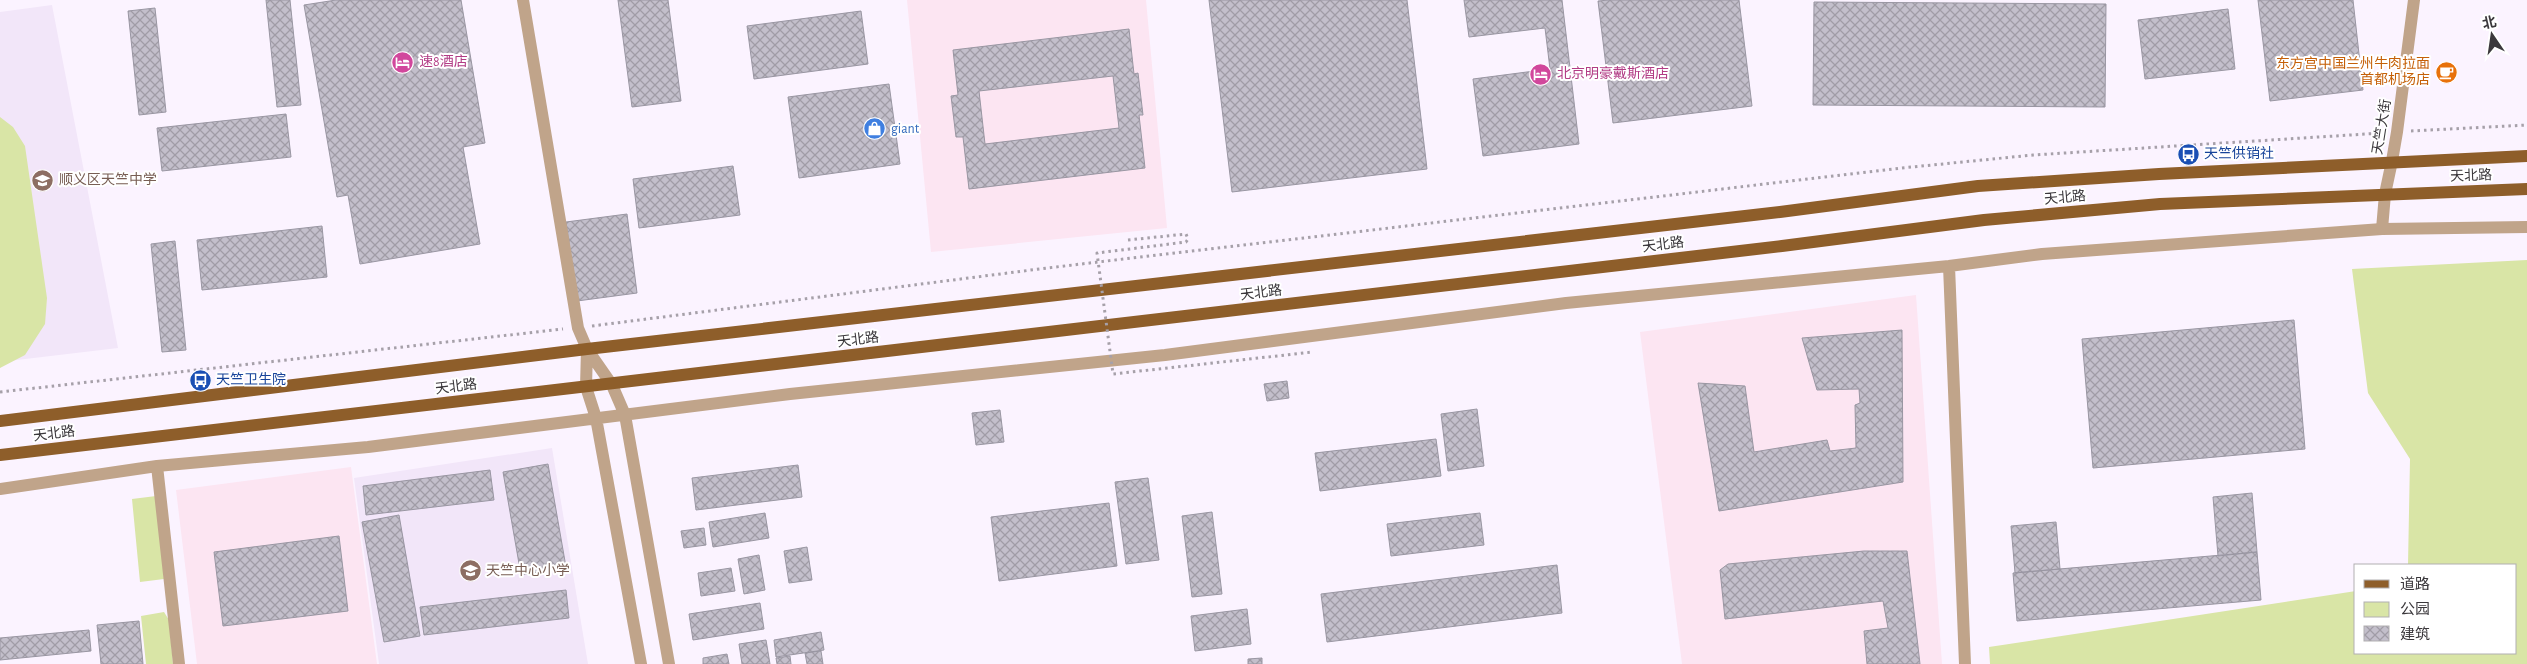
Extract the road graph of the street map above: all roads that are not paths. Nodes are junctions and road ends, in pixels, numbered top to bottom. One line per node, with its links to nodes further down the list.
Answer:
1 (524, 0): 10 (street)
2 (2414, 0): 4 (street, 天竺大街)
3 (2527, 156): 4 (main road, 天北路)
4 (2392, 161): 6 (street, 天竺大街); 10 (main road, 天北路)
5 (2527, 189): 6 (main road, 天北路)
6 (2385, 194): 8 (street, 天竺大街); 11 (main road, 天北路)
7 (2527, 227): 8 (street)
8 (2382, 229): 9 (street)
9 (1949, 266): 13 (street); 22 (street)
10 (587, 349): 11 (street); 12 (street); 15 (main road, 天北路)
11 (612, 385): 12 (main road, 天北路); 13 (street)
12 (586, 387): 14 (street); 16 (main road, 天北路)
13 (625, 415): 14 (street); 21 (street)
14 (596, 418): 17 (street); 20 (street)
15 (0, 420)
16 (0, 455)
17 (157, 466): 18 (street); 19 (street)
18 (0, 489)
19 (179, 664)
20 (640, 664)
21 (669, 664)
22 (1965, 664)

